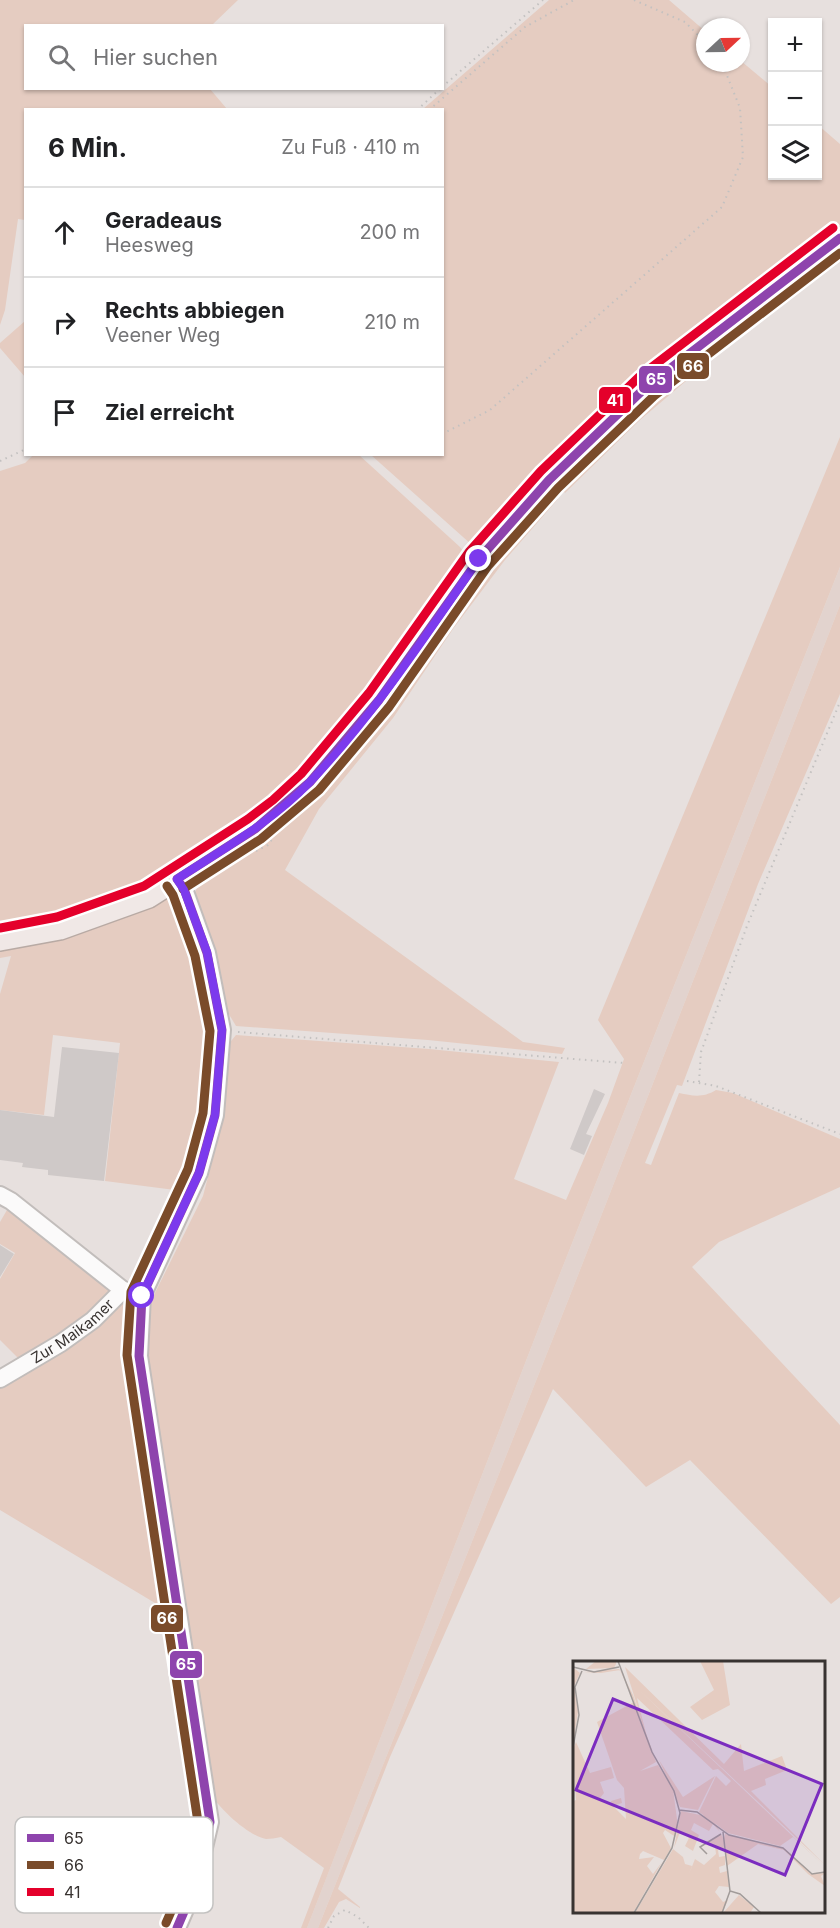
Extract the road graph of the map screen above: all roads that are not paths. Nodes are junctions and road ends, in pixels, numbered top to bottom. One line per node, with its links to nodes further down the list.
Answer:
1 (840, 238): 2 (main road)
2 (177, 879): 3 (main road); 6 (street)
3 (0, 940)
4 (0, 1195): 5 (street)
5 (123, 1290): 6 (street, Zur Maikamer); 7 (street, Zur Maikamer)
6 (142, 1296): 8 (street)
7 (0, 1379)
8 (209, 1817)
9 (183, 1913): 10 (street)
10 (177, 1928)

